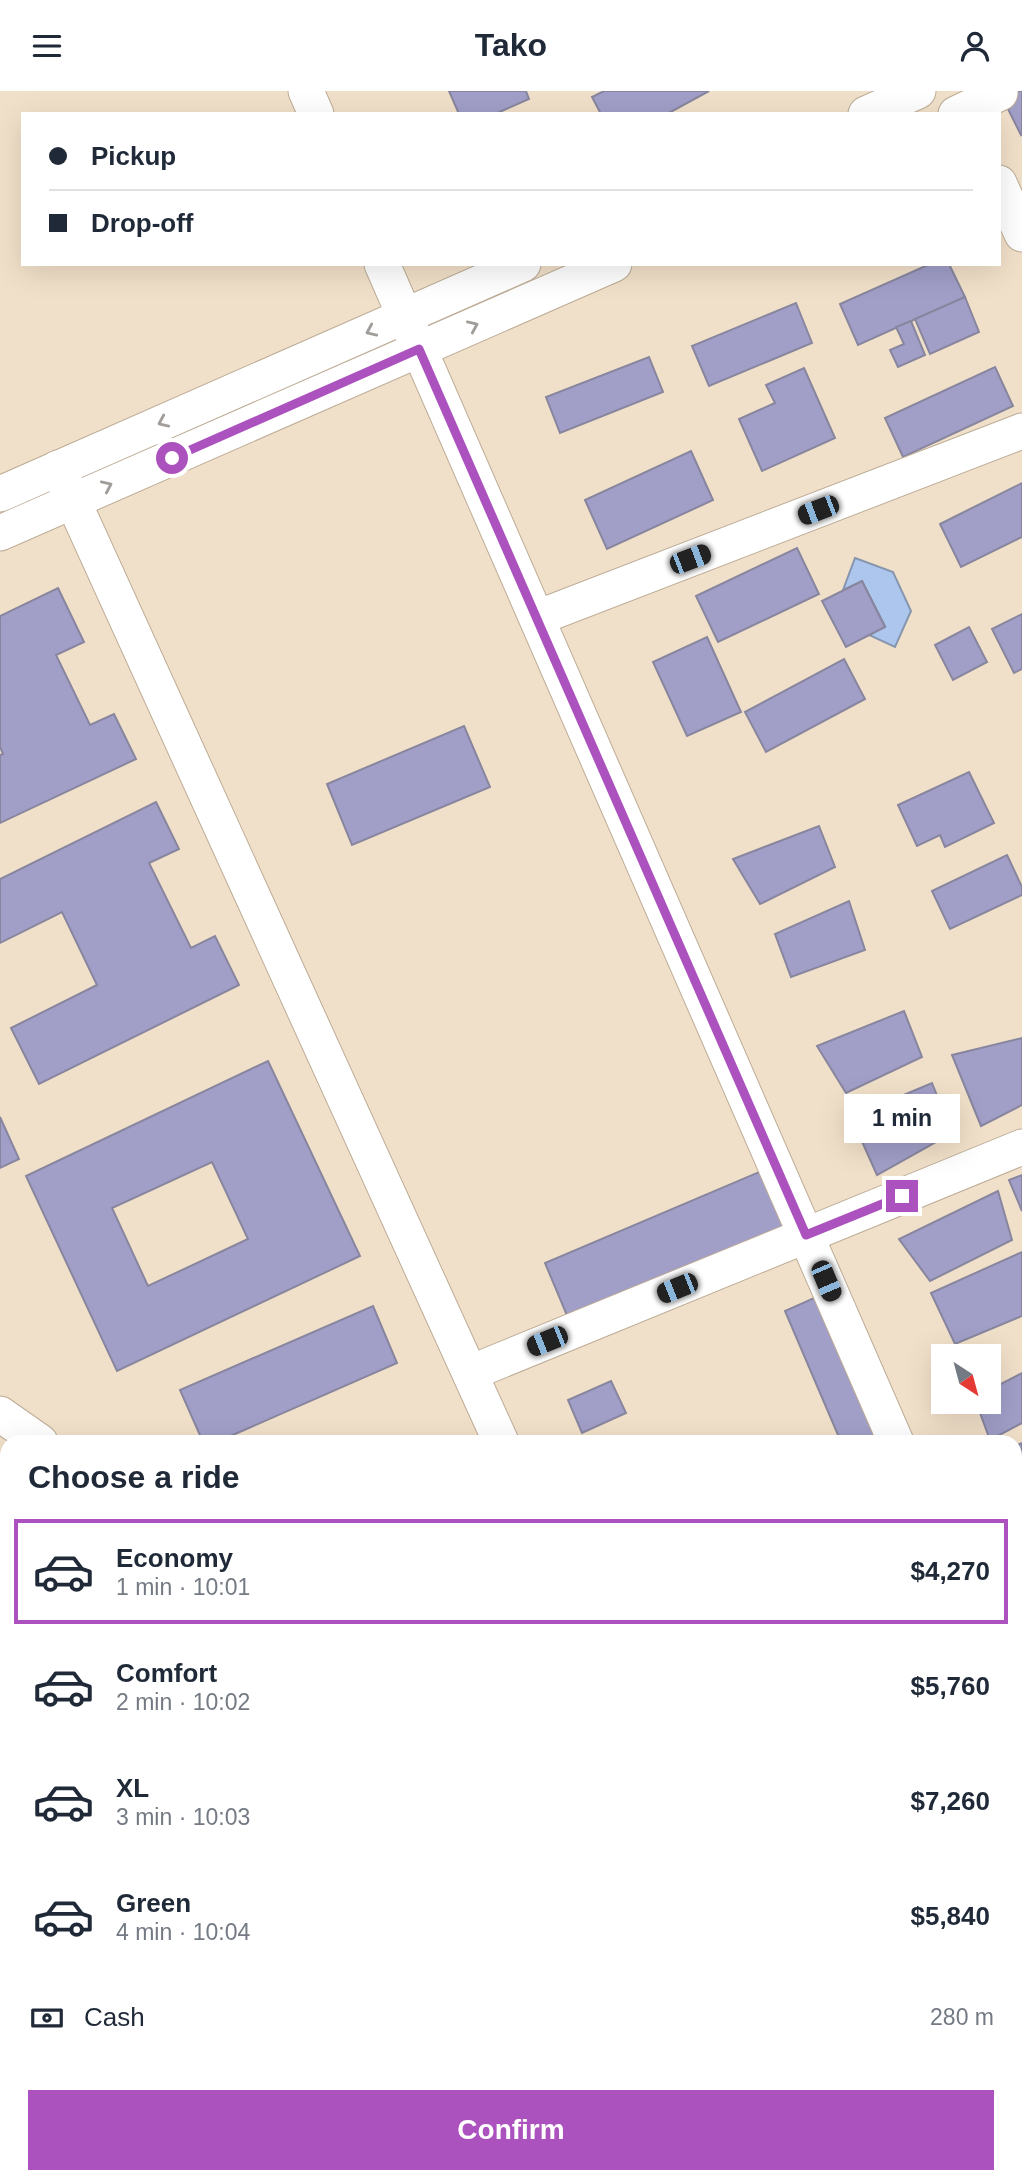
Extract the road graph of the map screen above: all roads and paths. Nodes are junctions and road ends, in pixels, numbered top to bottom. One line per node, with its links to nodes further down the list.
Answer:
1 (306, 91): 5 (street)
2 (918, 91): 6 (street)
3 (1000, 93): 4 (street)
4 (962, 107)
5 (315, 112)
6 (871, 112)
7 (1001, 187): 8 (street)
8 (1022, 234)
9 (383, 266): 12 (street)
10 (518, 266): 12 (street)
11 (609, 266): 13 (street, one-way to 11)
12 (405, 316): 13 (street); 15 (street, one-way to 15)
13 (419, 349): 17 (street, one-way to 13); 19 (street)
14 (1022, 431): 19 (street)
15 (58, 468): 16 (street); 17 (street)
16 (0, 494)
17 (73, 501): 18 (street); 22 (street)
18 (0, 533)
19 (537, 618): 21 (street)
20 (1022, 1147): 21 (street)
21 (806, 1235): 22 (street); 26 (street)
22 (470, 1373): 25 (street)
23 (0, 1414): 24 (street)
24 (30, 1435)
25 (498, 1435)
26 (893, 1435)

